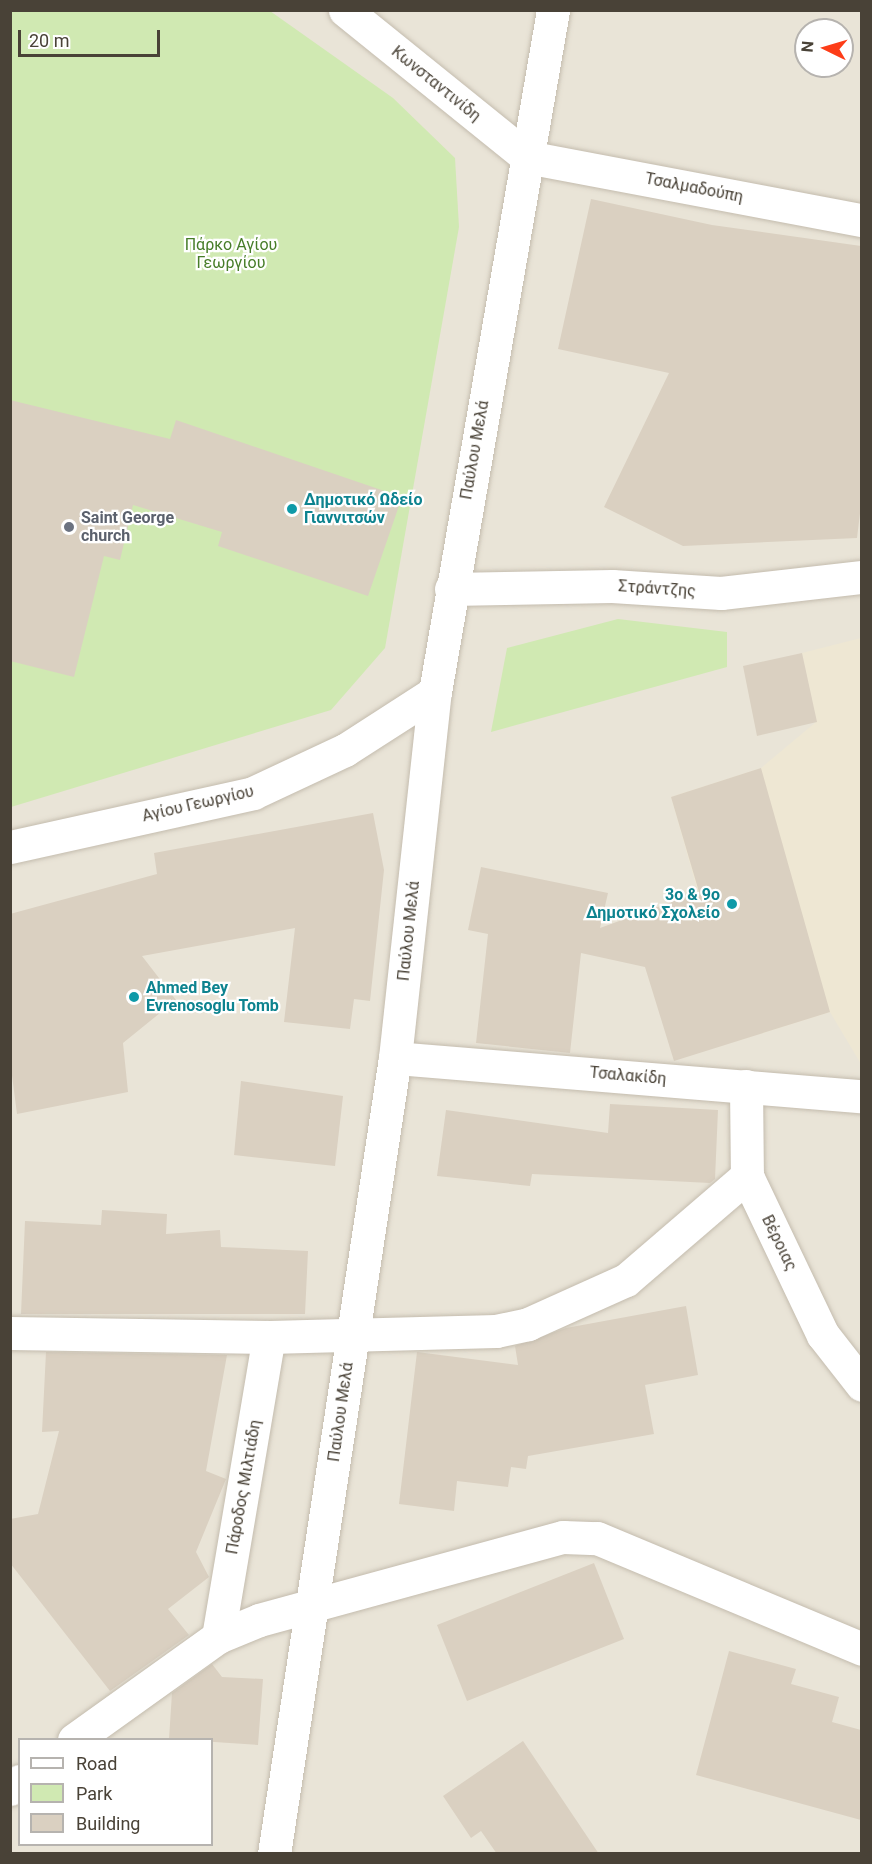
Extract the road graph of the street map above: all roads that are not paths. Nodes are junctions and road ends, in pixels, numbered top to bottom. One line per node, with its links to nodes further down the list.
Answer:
1 (345, 10): 3 (street, Κωνσταντινίδη)
2 (553, 10): 3 (street, Παύλου Μελά)
3 (527, 157): 4 (street, Τσαλμαδούπη); 6 (street, Παύλου Μελά)
4 (861, 220)
5 (861, 577): 6 (street, Στράντζης)
6 (451, 589): 7 (street, Παύλου Μελά)
7 (435, 692): 8 (street, Αγίου Γεωργίου); 9 (street, Παύλου Μελά)
8 (10, 847)
9 (395, 1058): 10 (street, Τσαλακίδη); 14 (street, Παύλου Μελά)
10 (746, 1086): 11 (street, Τσαλακίδη); 12 (street, Βέροιας)
11 (861, 1096)
12 (747, 1176): 14 (street); 16 (street, Βέροιας)
13 (10, 1333): 15 (street)
14 (352, 1333): 15 (street); 17 (street, Παύλου Μελά)
15 (269, 1337): 18 (street, Πάροδος Μιλτιάδη)
16 (861, 1385)
17 (314, 1604): 18 (street); 19 (street); 21 (street, Παύλου Μελά)
18 (219, 1637): 20 (street)
19 (861, 1649)
20 (77, 1738)
21 (274, 1854)

